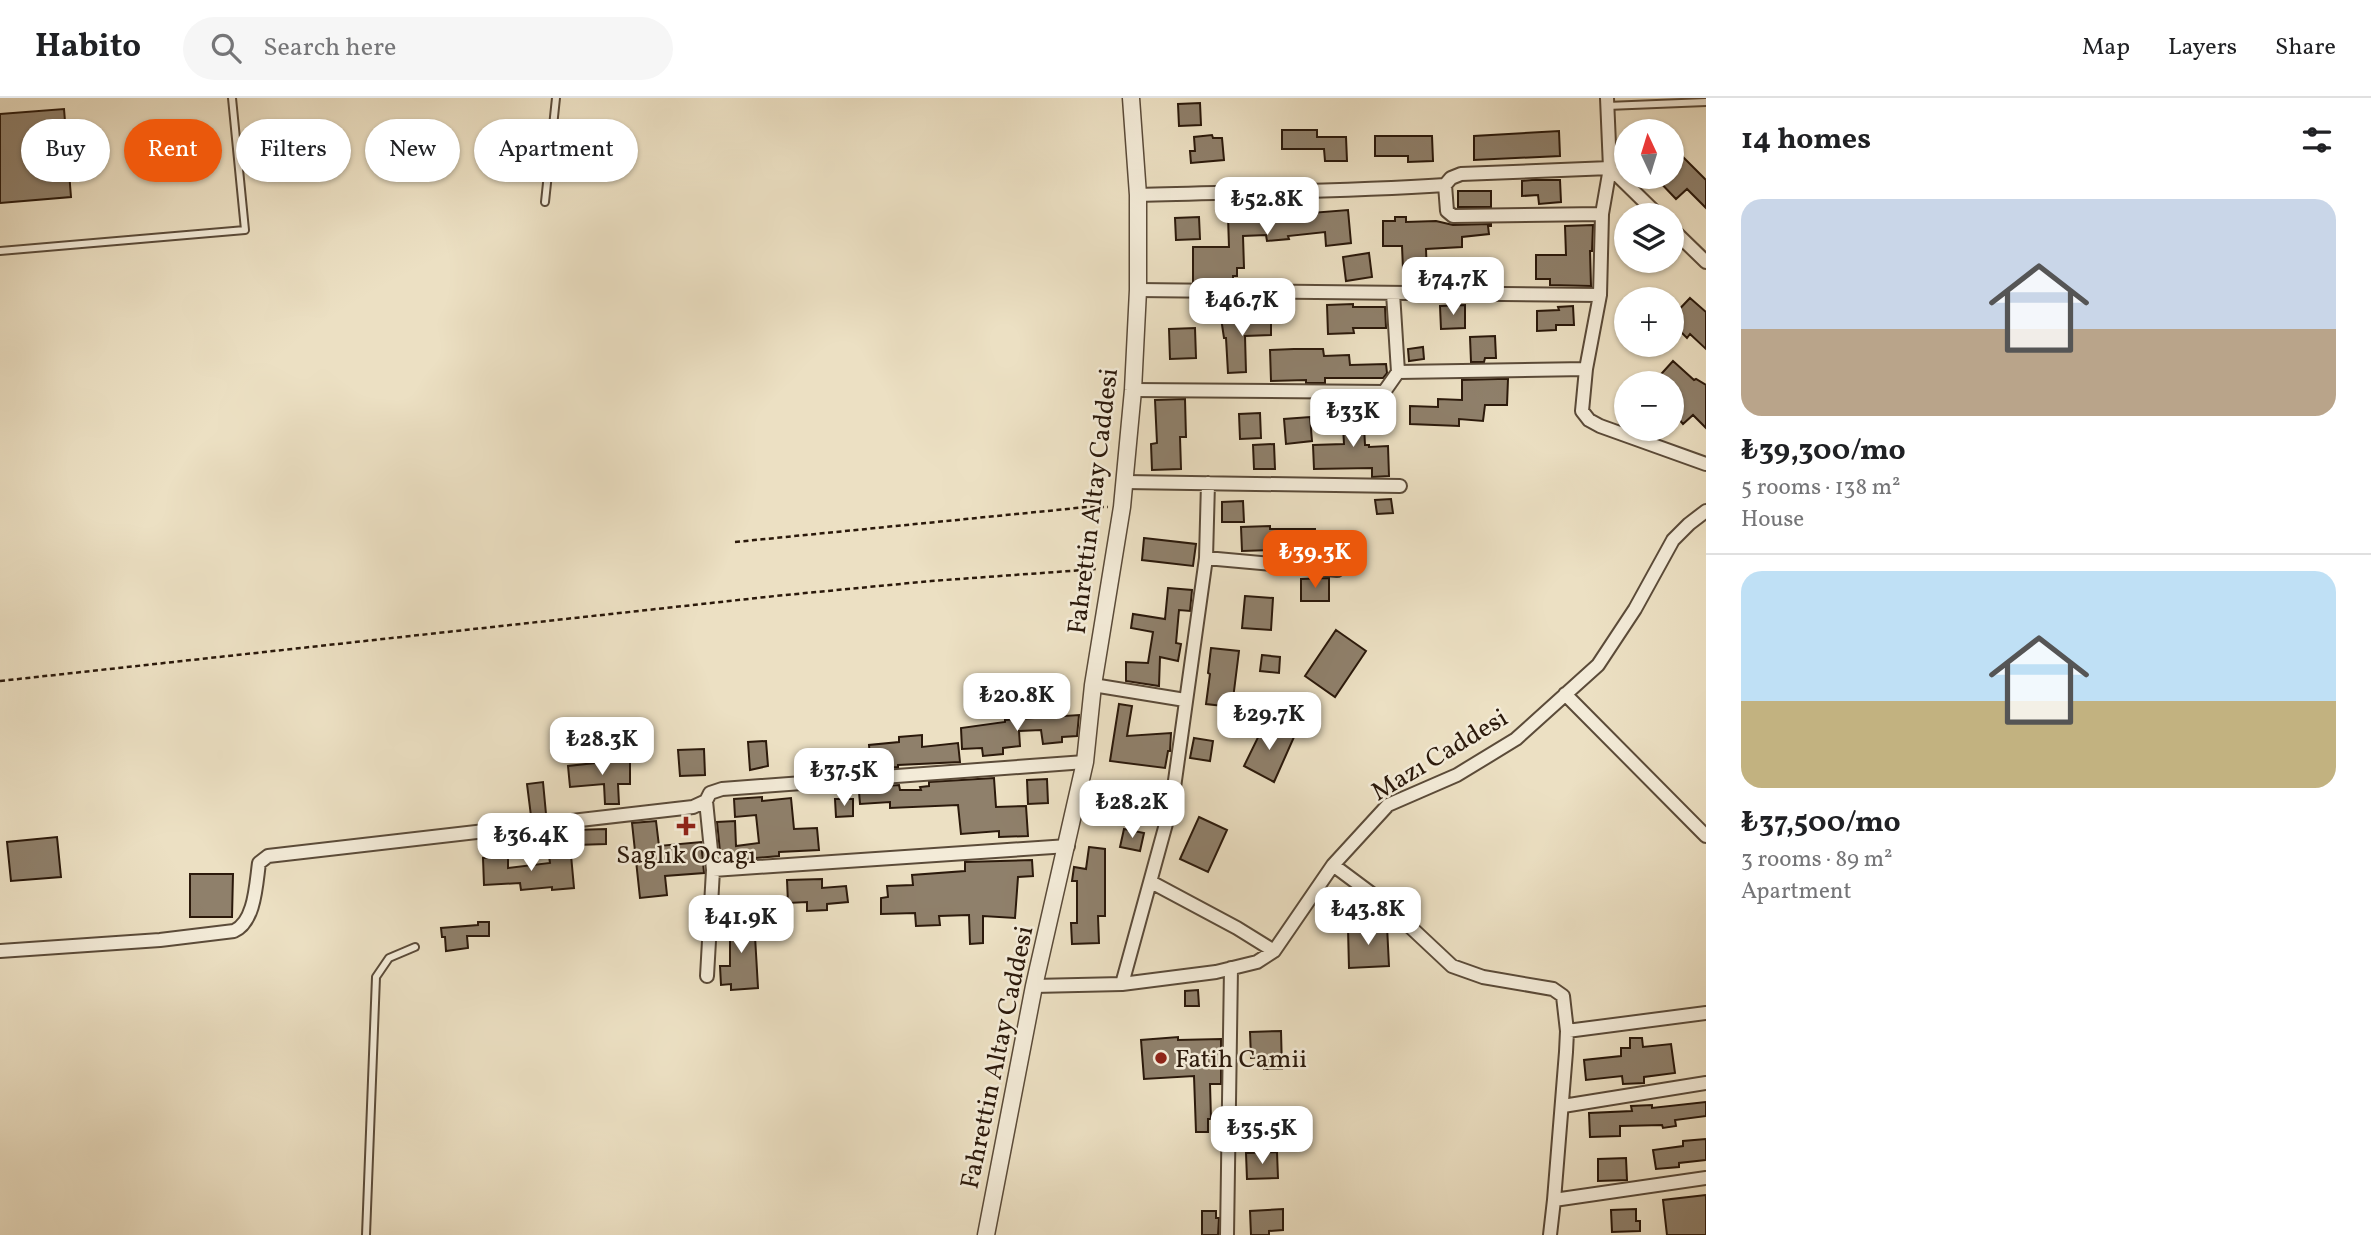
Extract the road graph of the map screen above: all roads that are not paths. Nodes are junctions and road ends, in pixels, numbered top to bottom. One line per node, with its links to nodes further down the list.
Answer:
1 (232, 98): 13 (lane)
2 (556, 98): 9 (lane)
3 (1132, 98): 8 (street, Fahrettin Altay Caddesi)
4 (1607, 102): 5 (lane); 6 (street)
5 (1706, 102)
6 (1610, 168): 7 (street); 10 (street); 11 (street)
7 (1445, 184): 8 (street); 11 (street)
8 (1138, 195): 15 (street, Fahrettin Altay Caddesi)
9 (545, 202)
10 (1646, 203)
11 (1602, 214): 17 (street)
12 (1684, 241): 14 (street)
13 (0, 251)
14 (1706, 262)
15 (1138, 290): 16 (street); 20 (street, Fahrettin Altay Caddesi)
16 (1393, 293): 17 (street); 19 (street)
17 (1600, 295): 18 (street)
18 (1586, 369): 19 (street); 21 (street)
19 (1398, 372): 20 (street)
20 (1133, 390): 22 (street, Fahrettin Altay Caddesi)
21 (1706, 464)
22 (1125, 482): 23 (street); 28 (street, Fahrettin Altay Caddesi)
23 (1208, 483): 24 (street); 26 (street)
24 (1400, 486)
25 (1706, 511): 29 (street, Mazı Caddesi)
26 (1206, 558): 27 (street); 30 (street)
27 (1337, 570)
28 (1093, 685): 30 (street); 31 (street, Fahrettin Altay Caddesi)
29 (1565, 694): 33 (street); 35 (street, Mazı Caddesi)
30 (1185, 700): 37 (street)
31 (1085, 762): 32 (street); 34 (street, Fahrettin Altay Caddesi)
32 (706, 801): 36 (street); 39 (street)
33 (1706, 836)
34 (1068, 846): 36 (street); 44 (street, Fahrettin Altay Caddesi)
35 (1333, 865): 40 (street, Mazı Caddesi); 46 (street)
36 (713, 870): 42 (street)
37 (1151, 882): 40 (street); 43 (street)
38 (415, 947): 51 (lane)
39 (0, 951)
40 (1274, 951): 41 (street)
41 (1231, 968): 43 (street); 53 (street)
42 (707, 975)
43 (1122, 984): 44 (street)
44 (1034, 986): 52 (street, Fahrettin Altay Caddesi)
45 (1706, 1013): 46 (street)
46 (1567, 1031): 48 (street)
47 (1706, 1083): 48 (street)
48 (1563, 1106): 50 (street)
49 (1706, 1178): 50 (street)
50 (1554, 1200): 54 (street)
51 (366, 1235)
52 (985, 1235)
53 (1227, 1235)
54 (1550, 1235)

